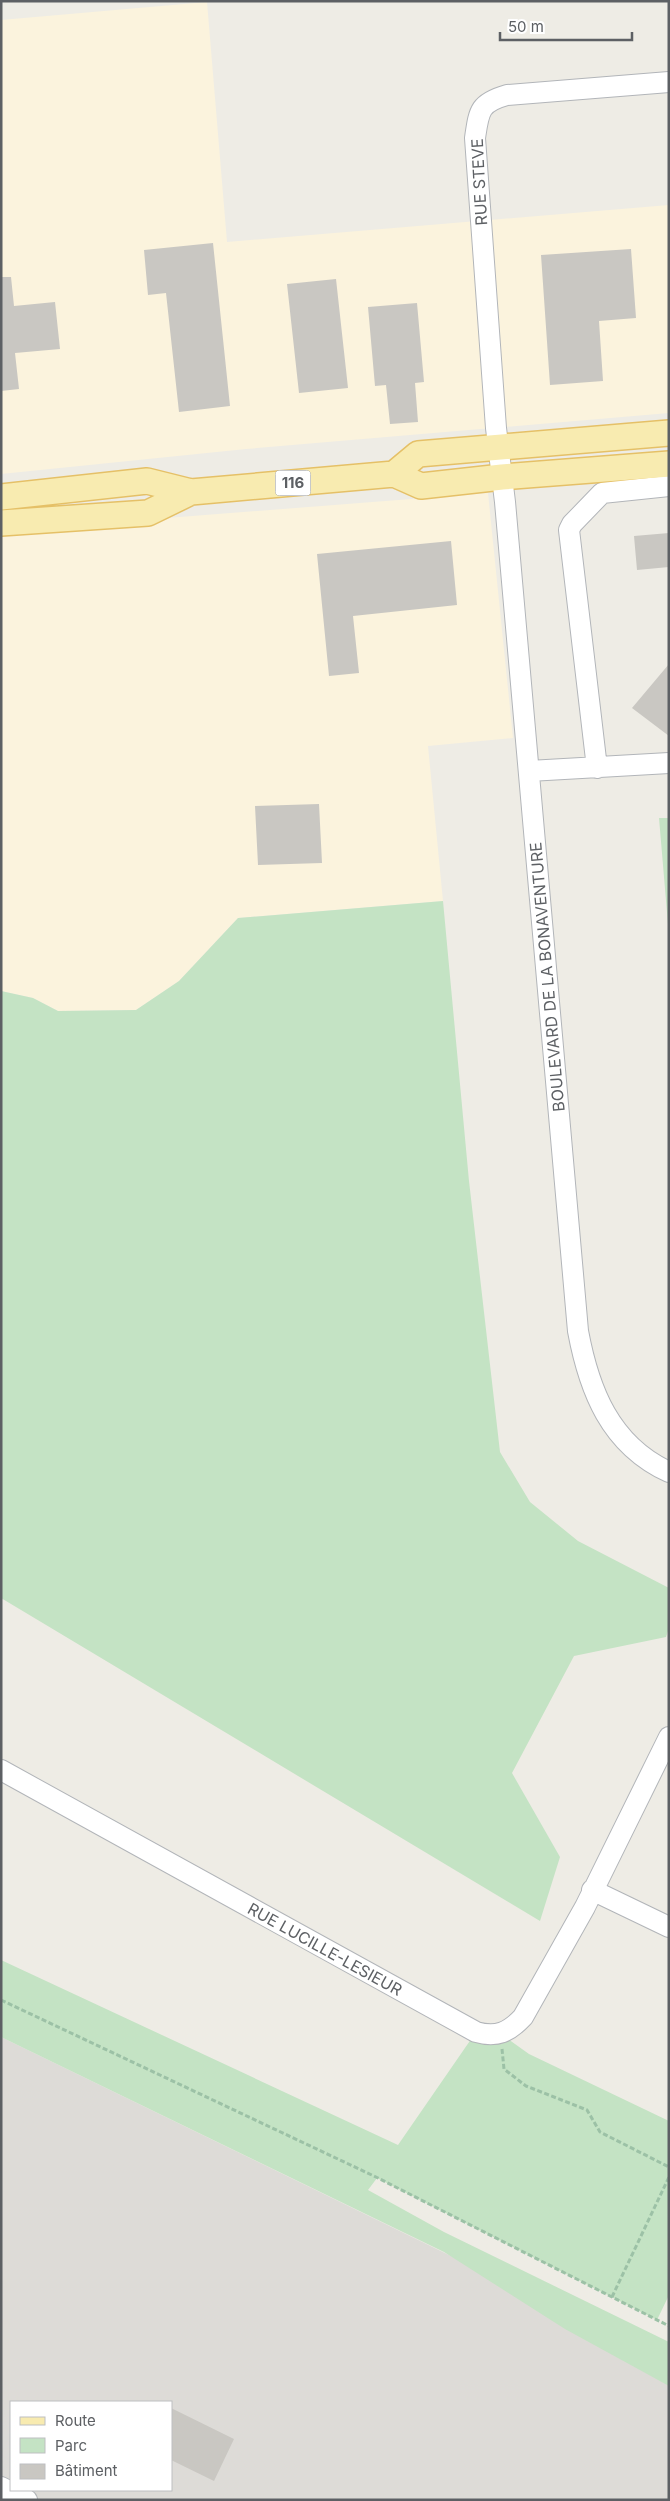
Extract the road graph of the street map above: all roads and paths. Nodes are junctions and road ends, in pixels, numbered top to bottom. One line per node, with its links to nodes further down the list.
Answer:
1 (669, 82): 3 (street, RUE STEVE)
2 (669, 433): 3 (main road)
3 (498, 447): 5 (main road); 6 (street, BOULEVARD DE LA BONAVENTURE)
4 (669, 464): 6 (main road, 116)
5 (394, 474): 6 (main road, 116); 8 (main road, 116)
6 (502, 477): 13 (street, BOULEVARD DE LA BONAVENTURE)
7 (669, 486): 12 (street)
8 (191, 492): 9 (main road, 116); 10 (main road, 116)
9 (1, 497)
10 (1, 524)
11 (669, 763): 12 (street)
12 (597, 768): 13 (street)
13 (529, 772): 14 (street, BOULEVARD DE LA BONAVENTURE)
14 (669, 1472)
15 (669, 1738): 17 (street)
16 (1, 1770): 20 (street, RUE LUCILLE-LESIEUR)
17 (592, 1890): 18 (street); 20 (street)
18 (669, 1926)
19 (1, 2000): 23 (path)
20 (501, 2034): 21 (path)
21 (669, 2168)
22 (669, 2177): 23 (path)
23 (612, 2297): 24 (path)
24 (669, 2326)
25 (1, 2487): 26 (street)
26 (27, 2500)

